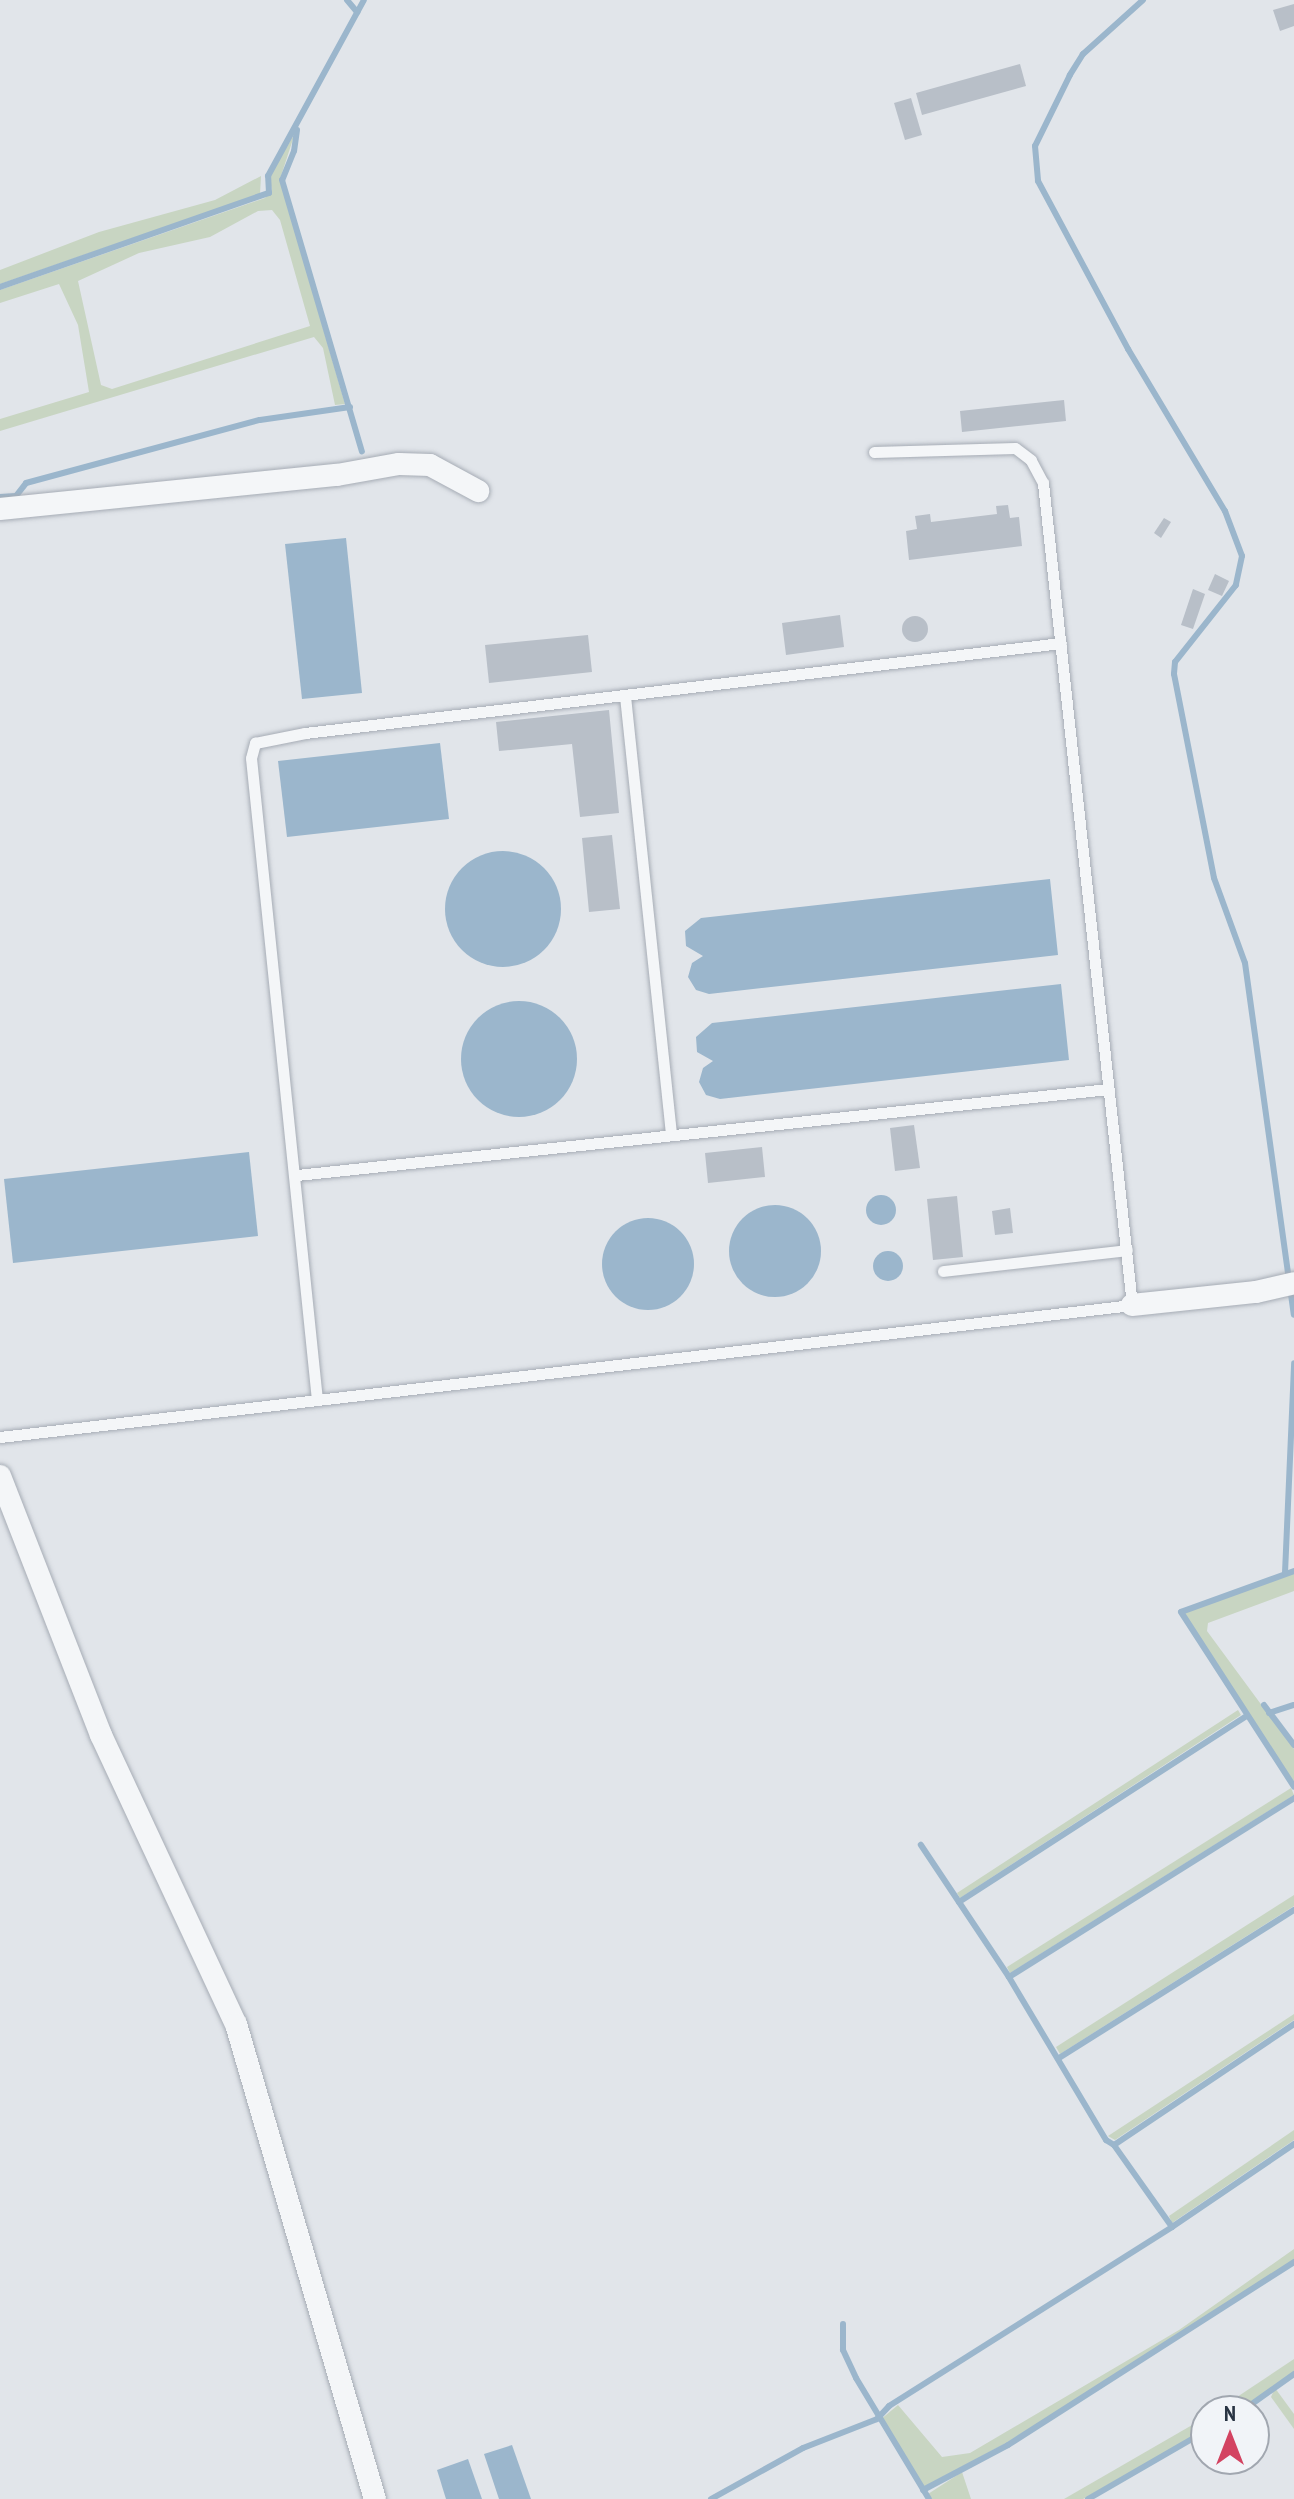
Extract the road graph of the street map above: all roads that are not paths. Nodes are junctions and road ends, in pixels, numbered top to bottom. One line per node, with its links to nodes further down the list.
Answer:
1 (874, 452): 4 (lane)
2 (478, 491): 3 (street)
3 (0, 509)
4 (1061, 643): 5 (lane); 6 (lane)
5 (625, 696): 7 (lane); 8 (lane)
6 (1108, 1089): 7 (lane); 9 (lane)
7 (671, 1132): 8 (lane)
8 (297, 1175): 13 (lane)
9 (1127, 1250): 10 (lane); 12 (lane)
10 (943, 1271)
11 (1294, 1283): 12 (street)
12 (1132, 1305): 13 (lane)
13 (317, 1400): 14 (lane)
14 (0, 1437)
15 (0, 1476): 16 (street)
16 (375, 2499)

